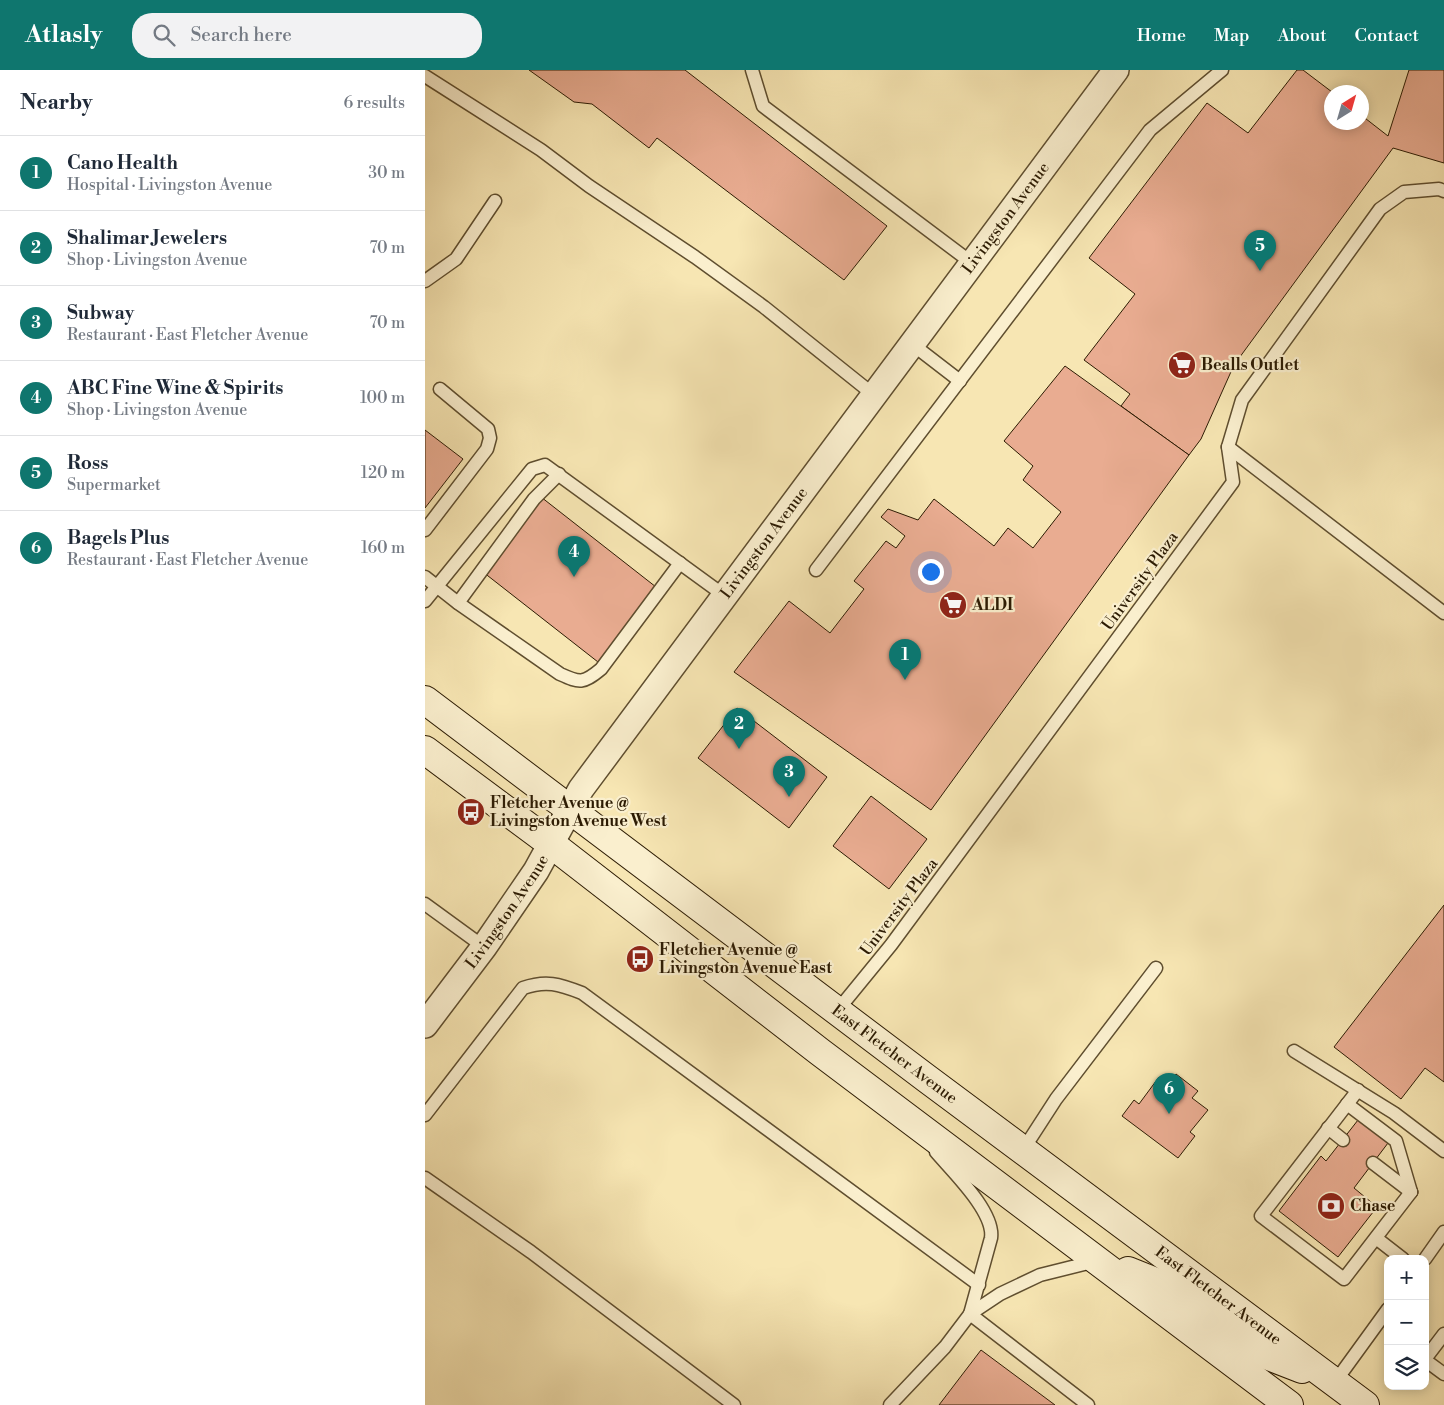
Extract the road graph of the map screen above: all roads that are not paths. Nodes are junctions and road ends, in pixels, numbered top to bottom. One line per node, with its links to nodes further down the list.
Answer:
1 (752, 70): 7 (lane)
2 (1116, 70): 7 (street, Livingston Avenue)
3 (1222, 70): 10 (lane)
4 (425, 76): 12 (lane)
5 (1444, 191): 13 (lane, University Plaza)
6 (495, 201): 8 (lane)
7 (972, 263): 9 (street, Livingston Avenue)
8 (425, 281)
9 (912, 344): 10 (lane); 12 (street, Livingston Avenue)
10 (960, 381): 17 (lane)
11 (440, 389): 15 (lane)
12 (874, 395): 20 (street, Livingston Avenue)
13 (1228, 447): 23 (lane); 31 (lane, University Plaza)
14 (559, 474): 16 (lane); 19 (lane); 22 (lane)
15 (425, 530)
16 (680, 563): 20 (lane); 22 (lane)
17 (816, 570)
18 (425, 577): 19 (lane)
19 (436, 587): 21 (lane); 22 (lane)
20 (725, 596): 26 (street, Livingston Avenue)
21 (425, 601)
22 (458, 603)
23 (1444, 613)
24 (425, 700): 26 (main road, East Fletcher Avenue)
25 (425, 750): 27 (main road)
26 (571, 811): 27 (street, Livingston Avenue); 31 (main road, East Fletcher Avenue)
27 (550, 843): 29 (street, Livingston Avenue); 37 (main road)
28 (425, 904): 29 (lane)
29 (484, 947): 32 (street, Livingston Avenue)
30 (1156, 968): 40 (lane)
31 (837, 1011): 40 (main road, East Fletcher Avenue)
32 (425, 1025)
33 (1294, 1051): 34 (lane)
34 (1358, 1090): 35 (lane); 41 (lane)
35 (1347, 1104): 38 (lane); 44 (lane)
36 (425, 1115): 50 (lane)
37 (906, 1118): 49 (main road); 50 (lane)
38 (1328, 1128): 39 (lane); 46 (lane)
39 (1343, 1140)
40 (1023, 1150): 57 (main road, East Fletcher Avenue)
41 (1444, 1151)
42 (1373, 1163): 44 (lane)
43 (425, 1178): 58 (lane)
44 (1411, 1192): 46 (lane)
45 (1444, 1232): 48 (lane)
46 (1376, 1238): 47 (lane)
47 (1398, 1255)
48 (1428, 1255)
49 (1098, 1260): 51 (lane); 57 (main road); 61 (main road)
50 (979, 1286): 51 (lane)
51 (970, 1314): 59 (lane); 60 (lane)
52 (1384, 1315): 57 (lane)
53 (1444, 1334): 54 (lane)
54 (1429, 1354)
55 (1429, 1362): 56 (lane)
56 (1444, 1374)
57 (1335, 1382): 62 (main road, East Fletcher Avenue)
58 (735, 1405)
59 (891, 1405)
60 (1088, 1405)
61 (1289, 1405)
62 (1365, 1405)

